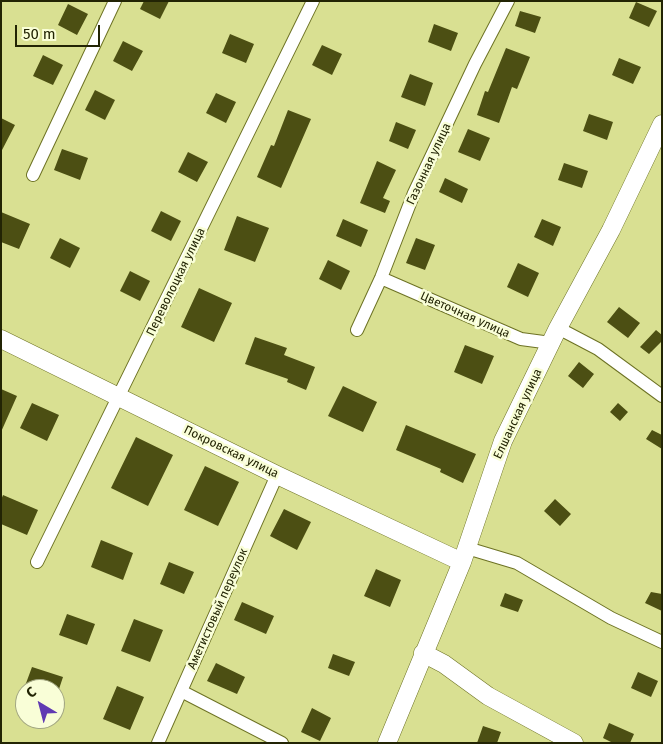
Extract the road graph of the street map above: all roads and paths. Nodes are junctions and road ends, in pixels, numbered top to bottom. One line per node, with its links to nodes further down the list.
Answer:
1 (115, 1): 5 (street)
2 (313, 1): 11 (street, Переволоцкая улица)
3 (508, 1): 6 (street, Газонная улица)
4 (662, 124): 8 (street, Елшанская улица)
5 (33, 175)
6 (381, 278): 7 (street, Газонная улица); 8 (street, Цветочная улица)
7 (357, 330)
8 (555, 336): 10 (street, Цветочная улица); 13 (street, Елшанская улица)
9 (1, 339): 11 (street, Покровская улица)
10 (662, 396)
11 (120, 397): 12 (street, Покровская улица); 14 (street, Переволоцкая улица)
12 (277, 475): 13 (street, Покровская улица); 17 (street, Аметистовый переулок)
13 (464, 555): 15 (street, Покровская улица); 16 (street, Елшанская улица)
14 (37, 562)
15 (662, 642)
16 (423, 653): 20 (street, Елшанская улица); 21 (street)
17 (181, 691): 18 (street, Аметистовый переулок); 19 (street)
18 (158, 743)
19 (282, 743)
20 (387, 743)
21 (574, 743)

